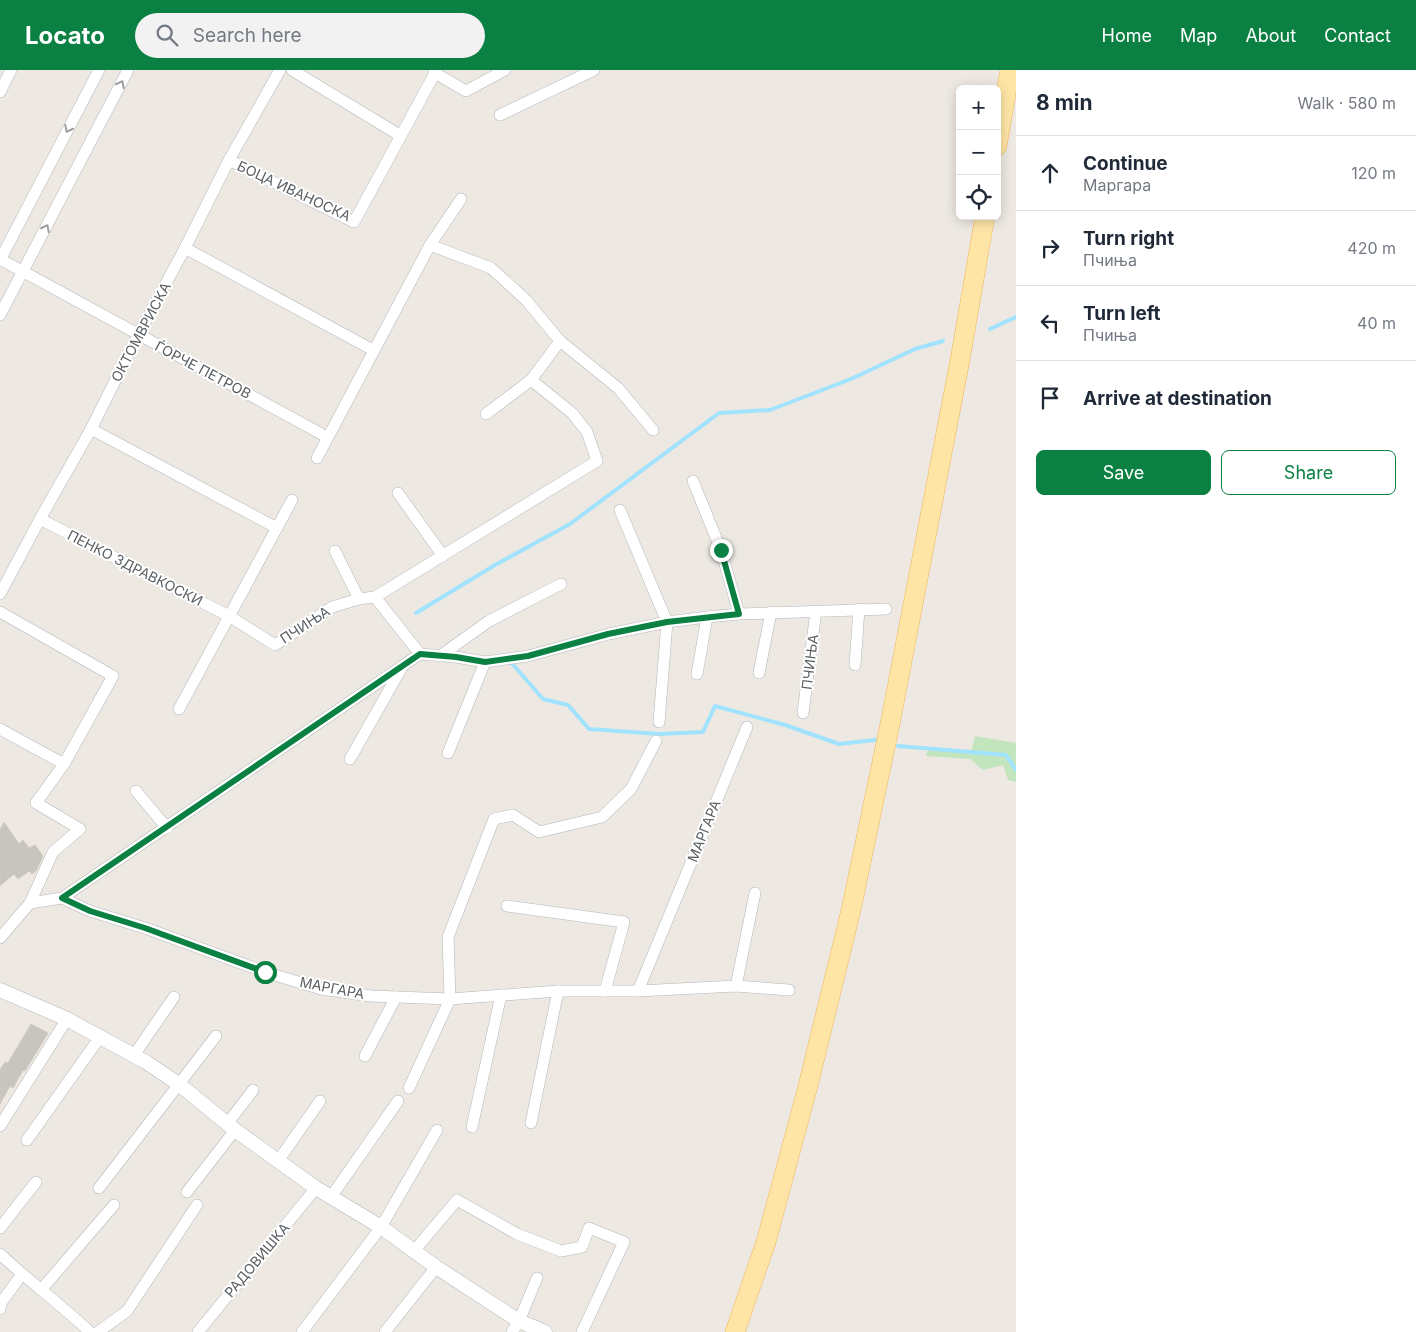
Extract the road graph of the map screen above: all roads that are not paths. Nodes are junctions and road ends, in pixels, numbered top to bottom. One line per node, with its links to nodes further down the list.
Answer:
1 (11, 70): 10 (street)
2 (98, 70): 19 (street, one-way to 19)
3 (128, 70): 20 (street, one-way to 3)
4 (280, 70): 14 (street, ОКТОМВРИСКА)
5 (292, 70): 13 (street)
6 (506, 70): 9 (street, БОЦА ИВАНОСКА)
7 (594, 70): 11 (street)
8 (1010, 70): 12 (main road)
9 (434, 72): 13 (street, БОЦА ИВАНОСКА)
10 (1, 86)
11 (500, 115)
12 (1000, 130)
13 (401, 136): 14 (street, БОЦА ИВАНОСКА)
14 (229, 160): 18 (street, ОКТОМВРИСКА)
15 (461, 199): 17 (street)
16 (984, 220): 126 (main road)
17 (430, 245): 23 (street); 24 (street)
18 (185, 248): 22 (street, ОКТОМВРИСКА); 24 (street)
19 (0, 259): 20 (street, ЃОРЧЕ ПЕТРОВ)
20 (24, 272): 21 (street); 22 (street, ЃОРЧЕ ПЕТРОВ)
21 (0, 315)
22 (138, 335): 27 (street, ОКТОМВРИСКА); 29 (street, ЃОРЧЕ ПЕТРОВ)
23 (560, 341): 25 (street); 28 (street)
24 (373, 350): 29 (street)
25 (531, 380): 26 (street); 38 (street)
26 (486, 414)
27 (91, 429): 35 (street, ОКТОМВРИСКА); 36 (street)
28 (653, 430)
29 (327, 437): 30 (street)
30 (317, 458)
31 (693, 481): 48 (street)
32 (398, 493): 38 (street)
33 (292, 500): 36 (street)
34 (620, 510): 51 (street)
35 (40, 519): 40 (street, ОКТОМВРИСКА); 49 (street, ПЕНКО ЗДРАВКОСКИ)
36 (277, 528): 49 (street)
37 (335, 551): 42 (street)
38 (444, 556): 41 (street)
39 (561, 584): 53 (street)
40 (0, 594)
41 (375, 597): 42 (street, ПЧИЊА); 52 (street)
42 (360, 599): 49 (street, ПЧИЊА)
43 (859, 609): 44 (street); 45 (street); 55 (street)
44 (886, 609)
45 (816, 611): 47 (street); 60 (street, ПЧИЊА)
46 (0, 612): 67 (street)
47 (771, 612): 48 (street); 58 (street)
48 (739, 614): 50 (street)
49 (229, 616): 59 (street)
50 (707, 617): 51 (street); 57 (street)
51 (667, 622): 54 (street); 61 (street)
52 (420, 654): 53 (street); 56 (street)
53 (440, 656): 54 (street)
54 (485, 662): 65 (street)
55 (855, 665)
56 (402, 667): 66 (street); 69 (street)
57 (698, 674)
58 (759, 674)
59 (180, 709)
60 (804, 713)
61 (659, 722)
62 (747, 727): 80 (street, МАРГАРА)
63 (0, 729): 67 (street)
64 (656, 741): 84 (street)
65 (448, 753)
66 (350, 759)
67 (64, 764): 72 (street)
68 (136, 791): 69 (street)
69 (167, 828): 71 (street)
70 (755, 893): 75 (street)
71 (62, 898): 72 (street); 83 (street, МАРГАРА)
72 (30, 902): 74 (street)
73 (507, 906): 79 (street)
74 (0, 938)
75 (736, 986): 77 (street, МАРГАРА); 80 (street, МАРГАРА)
76 (0, 990): 85 (street)
77 (789, 990)
78 (558, 991): 79 (street, МАРГАРА); 81 (street, МАРГАРА); 95 (street)
79 (605, 991): 80 (street, МАРГАРА)
80 (638, 991)
81 (501, 995): 84 (street, МАРГАРА); 98 (street)
82 (174, 997): 88 (street)
83 (396, 997): 84 (street, МАРГАРА); 89 (street)
84 (450, 999): 91 (street)
85 (67, 1019): 86 (street); 96 (street)
86 (100, 1036): 88 (street); 100 (street)
87 (216, 1036): 90 (street)
88 (134, 1056): 90 (street)
89 (365, 1056)
90 (180, 1085): 97 (street); 103 (street)
91 (409, 1088)
92 (254, 1090): 97 (street)
93 (320, 1101): 101 (street)
94 (398, 1101): 106 (street)
95 (531, 1123)
96 (0, 1126)
97 (231, 1127): 101 (street); 105 (street)
98 (472, 1127)
99 (437, 1130): 109 (street)
100 (27, 1140)
101 (278, 1161): 104 (street)
102 (36, 1182): 110 (street)
103 (100, 1188)
104 (316, 1188): 106 (street); 121 (street, РАДОВИШКА)
105 (187, 1192)
106 (331, 1197): 109 (street)
107 (114, 1205): 116 (street)
108 (197, 1205): 120 (street)
109 (381, 1227): 111 (street); 122 (street)
110 (0, 1228)
111 (414, 1251): 113 (street); 125 (street)
112 (0, 1254): 114 (street)
113 (436, 1267): 118 (street); 123 (street)
114 (22, 1274): 116 (street); 117 (street)
115 (536, 1278): 118 (street)
116 (41, 1290): 119 (street)
117 (0, 1309)
118 (515, 1326): 124 (street)
119 (90, 1332)
120 (98, 1332)
121 (198, 1332)
122 (302, 1332)
123 (385, 1332)
124 (545, 1332)
125 (582, 1332)
126 (736, 1332)

